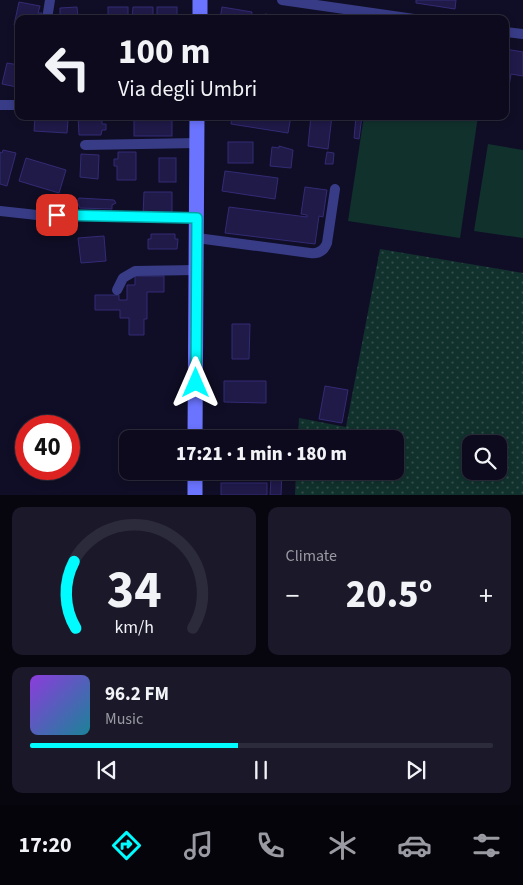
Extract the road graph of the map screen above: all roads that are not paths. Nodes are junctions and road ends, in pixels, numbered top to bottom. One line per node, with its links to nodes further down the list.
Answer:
1 (50, 0): 4 (street)
2 (200, 0): 5 (street)
3 (282, 0): 6 (street)
4 (48, 15)
5 (200, 15)
6 (386, 15)
7 (509, 32): 8 (street)
8 (523, 34)
9 (0, 105): 10 (street)
10 (15, 105)
11 (197, 120): 12 (street)
12 (197, 143): 13 (street); 16 (street)
13 (85, 145)
14 (335, 189): 17 (street)
15 (0, 211): 16 (street)
16 (197, 218): 17 (street)
17 (196, 238): 18 (street)
18 (196, 270): 19 (street); 20 (street)
19 (117, 290)
20 (195, 430)
21 (195, 480): 22 (street)
22 (195, 495)

